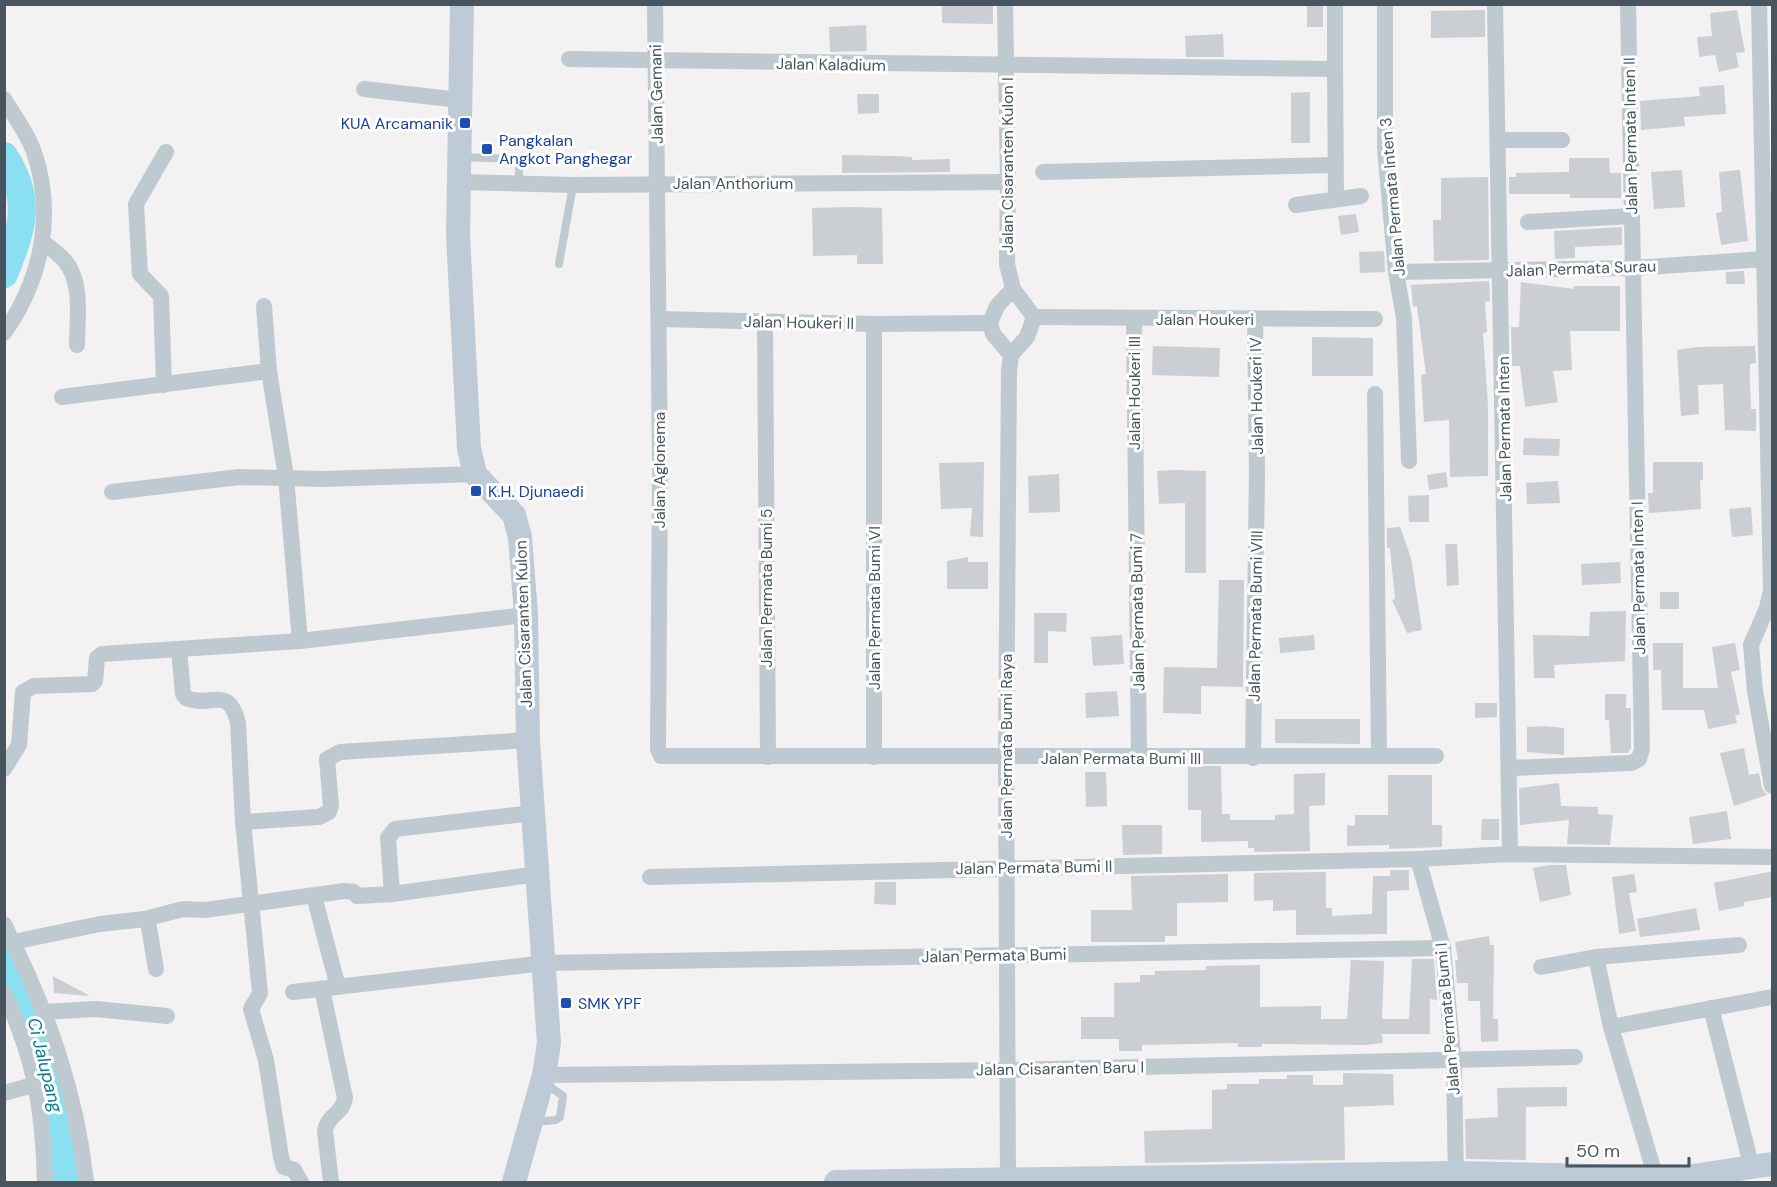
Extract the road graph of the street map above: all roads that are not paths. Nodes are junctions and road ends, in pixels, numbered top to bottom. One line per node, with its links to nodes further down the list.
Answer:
1 (462, 4): 15 (main road)
2 (654, 4): 10 (street, Jalan Gemani)
3 (1005, 4): 11 (street, Jalan Cisaranten Kulon I)
4 (1335, 4): 12 (street)
5 (1385, 4): 38 (street, Jalan Permata Inten 3)
6 (1495, 4): 16 (street, Jalan Permata Inten)
7 (1628, 4): 30 (street, Jalan Permata Inten II)
8 (1759, 4): 32 (street)
9 (569, 60): 10 (street, Jalan Kaladium)
10 (656, 62): 11 (street, Jalan Kaladium); 25 (street, Jalan Gemani)
11 (1007, 66): 12 (street, Jalan Kaladium); 23 (street, Jalan Cisaranten Kulon I)
12 (1335, 69): 20 (street)
13 (364, 89): 15 (street)
14 (4, 99): 33 (street)
15 (459, 100): 19 (main road)
16 (1498, 140): 17 (street); 37 (street, Jalan Permata Inten)
17 (1562, 140)
18 (166, 152): 53 (street)
19 (458, 157): 22 (main road); 24 (lane)
20 (1335, 165): 21 (street); 28 (street)
21 (1043, 172)
22 (457, 182): 24 (street, Jalan Anthorium); 60 (main road)
23 (1008, 182): 25 (street, Jalan Anthorium); 39 (street, Jalan Cisaranten Kulon I)
24 (519, 184): 26 (street, Jalan Anthorium)
25 (658, 184): 26 (street, Jalan Anthorium); 43 (street, Jalan Aglonema)
26 (573, 185): 35 (lane)
27 (1361, 196): 28 (street)
28 (1336, 199): 29 (street)
29 (1296, 205)
30 (1631, 216): 31 (street); 36 (street, Jalan Permata Inten II)
31 (1528, 222)
32 (1769, 241): 34 (street)
33 (43, 242): 49 (street); 50 (street)
34 (1765, 259): 36 (street, Jalan Permata Surau); 63 (street)
35 (559, 264)
36 (1633, 268): 37 (street, Jalan Permata Surau); 79 (street, Jalan Permata Inten I)
37 (1501, 270): 38 (street, Jalan Permata Surau); 79 (street, Jalan Permata Inten)
38 (1396, 272): 57 (street, Jalan Permata Inten 3)
39 (1013, 289): 41 (street, Jalan Cisaranten Kulon I); 47 (street)
40 (264, 306): 52 (street)
41 (1034, 317): 44 (street, Jalan Houkeri); 51 (street)
42 (1256, 318): 44 (street, Jalan Houkeri); 45 (street, Jalan Houkeri); 59 (street, Jalan Houkeri IV)
43 (659, 319): 46 (street, Jalan Houkeri II); 72 (street, Jalan Aglonema)
44 (1134, 319): 58 (street, Jalan Houkeri III)
45 (1375, 319)
46 (765, 322): 48 (street, Jalan Houkeri II); 74 (street, Jalan Permata Bumi 5)
47 (990, 322): 48 (street); 51 (street)
48 (874, 324): 56 (street, Jalan Houkeri II)
49 (4, 333)
50 (77, 345)
51 (1011, 355): 76 (street, Jalan Permata Bumi Raya)
52 (269, 371): 53 (street); 61 (street)
53 (165, 385): 55 (street)
54 (1375, 394): 71 (street)
55 (62, 397)
56 (875, 460): 75 (street, Jalan Permata Bumi VI)
57 (1409, 461)
58 (1135, 466): 77 (street, Jalan Permata Bumi 7)
59 (1257, 473): 78 (street, Jalan Permata Bumi VIII)
60 (476, 474): 61 (street); 65 (main road, Jalan Cisaranten Kulon)
61 (285, 477): 62 (street); 66 (street)
62 (112, 492)
63 (1772, 501): 64 (street)
64 (1772, 590): 69 (street)
65 (526, 615): 66 (street); 70 (main road, Jalan Cisaranten Kulon)
66 (300, 640): 67 (street)
67 (179, 649): 80 (street); 83 (street)
68 (1773, 690): 69 (street)
69 (1755, 691): 81 (street)
70 (528, 740): 82 (main road, Jalan Cisaranten Kulon); 83 (street)
71 (1379, 755): 73 (street, Jalan Permata Bumi III); 78 (street, Jalan Permata Bumi III)
72 (661, 756): 74 (street, Jalan Permata Bumi III)
73 (1436, 756)
74 (768, 757): 75 (street, Jalan Permata Bumi III)
75 (874, 757): 76 (street, Jalan Permata Bumi III)
76 (1006, 757): 77 (street, Jalan Permata Bumi III); 87 (street, Jalan Permata Bumi Raya)
77 (1139, 758): 78 (street, Jalan Permata Bumi III)
78 (1253, 758)
79 (1511, 768): 84 (street, Jalan Permata Inten)
80 (4, 769)
81 (1773, 786)
82 (533, 813): 88 (main road, Jalan Cisaranten Kulon); 90 (street)
83 (243, 822): 92 (street)
84 (1510, 854): 85 (street, Jalan Permata Bumi II); 86 (street, Jalan Permata Bumi II)
85 (1773, 857)
86 (1418, 859): 87 (street, Jalan Permata Bumi II); 97 (street, Jalan Permata Bumi I)
87 (1006, 868): 89 (street, Jalan Permata Bumi II); 98 (street, Jalan Permata Bumi Raya)
88 (538, 874): 90 (street); 100 (main road, Jalan Cisaranten Kulon)
89 (650, 877)
90 (392, 894): 91 (street)
91 (314, 896): 92 (street); 103 (street)
92 (250, 904): 93 (street); 123 (street)
93 (145, 919): 95 (street); 102 (street)
94 (4, 924): 95 (street)
95 (13, 942): 108 (street)
96 (1739, 945): 99 (street)
97 (1443, 948): 98 (street, Jalan Permata Bumi); 113 (street, Jalan Permata Bumi I)
98 (1006, 955): 100 (street, Jalan Permata Bumi); 114 (street, Jalan Permata Bumi Raya)
99 (1596, 957): 101 (street); 111 (street)
100 (545, 963): 103 (street, Jalan Permata Bumi); 115 (main road, Jalan Cisaranten Kulon)
101 (1541, 967)
102 (156, 969)
103 (330, 988): 104 (street, Jalan Permata Bumi); 124 (street)
104 (293, 992)
105 (4, 993): 110 (street)
106 (1773, 997): 107 (street)
107 (1711, 1008): 111 (street); 118 (street)
108 (44, 1011): 109 (street); 122 (street)
109 (167, 1016)
110 (11, 1021): 116 (street)
111 (1611, 1027): 120 (street)
112 (1575, 1057): 113 (street, Jalan Cisaranten Baru I)
113 (1453, 1059): 114 (street, Jalan Cisaranten Baru I); 119 (street, Jalan Permata Bumi I)
114 (1008, 1070): 115 (street, Jalan Cisaranten Baru I); 127 (street, Jalan Permata Bumi Raya)
115 (543, 1078): 125 (main road, Jalan Cisaranten Kulon)
116 (37, 1084): 117 (street); 121 (street)
117 (4, 1093)
118 (1762, 1166): 120 (main road)
119 (1456, 1178): 120 (main road); 127 (main road)
120 (1656, 1178)
121 (45, 1182)
122 (87, 1182)
123 (301, 1182)
124 (331, 1182)
125 (514, 1182)
126 (836, 1182): 127 (main road)
127 (1008, 1182)

